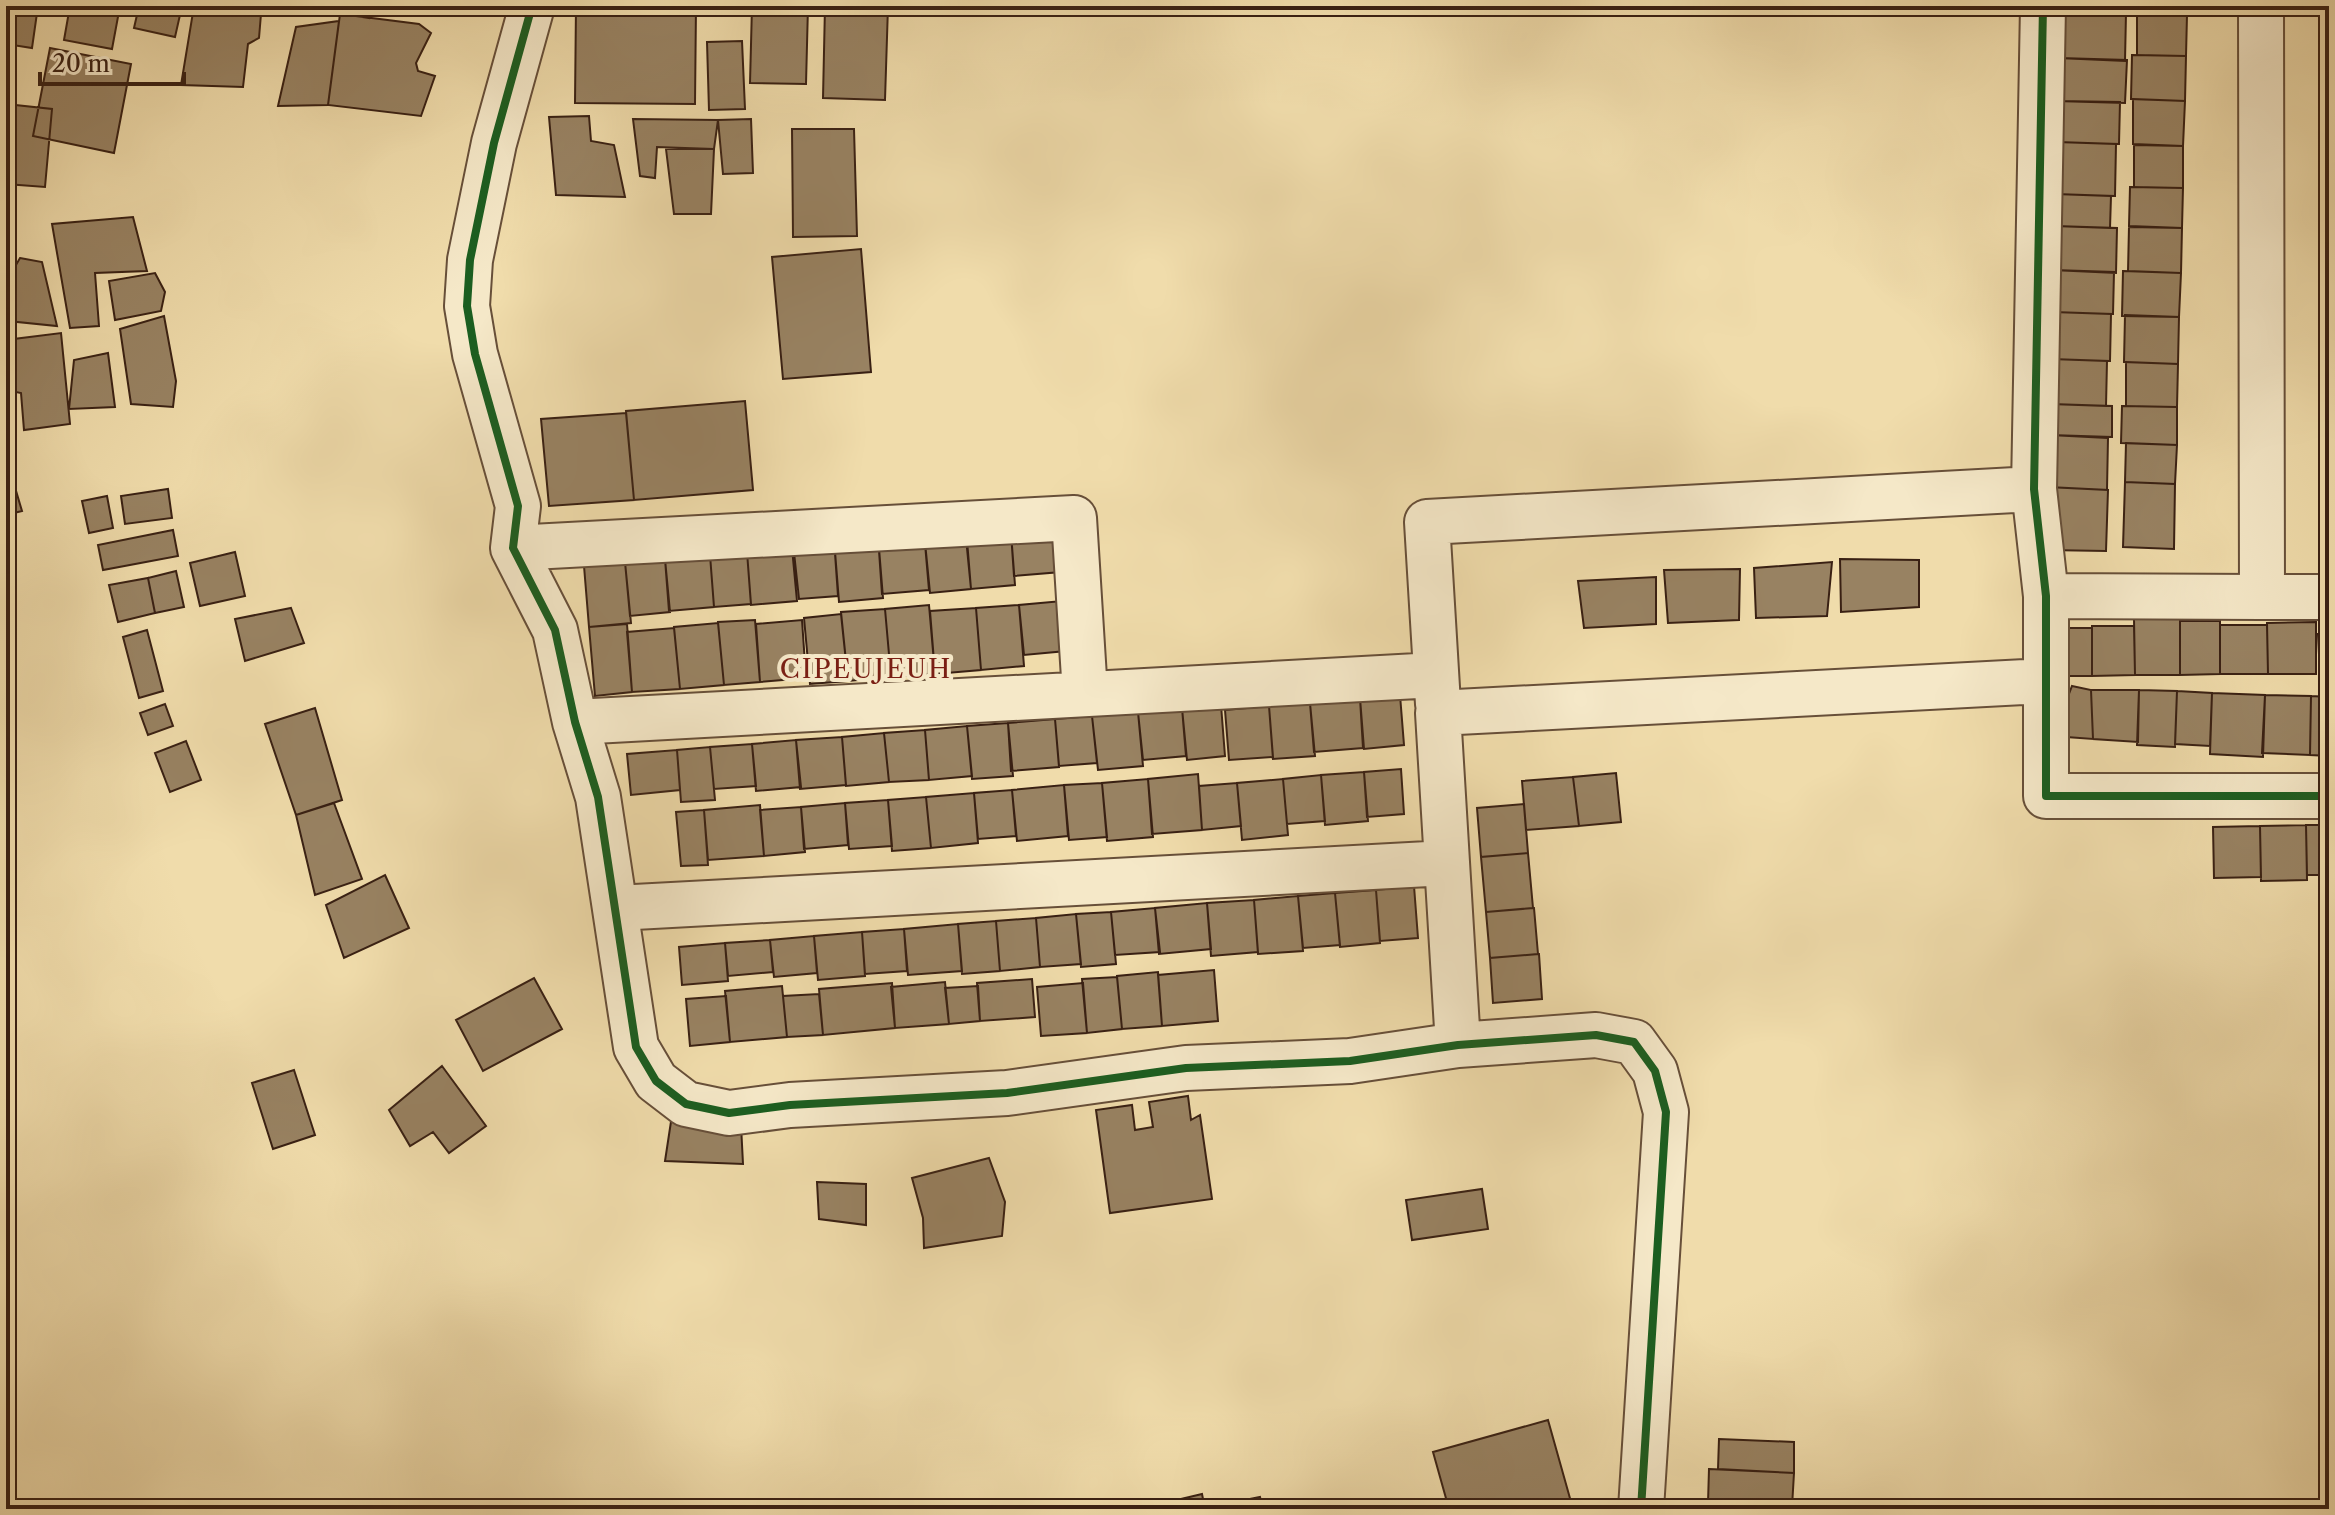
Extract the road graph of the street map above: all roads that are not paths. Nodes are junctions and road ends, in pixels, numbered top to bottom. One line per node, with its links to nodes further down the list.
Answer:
1 (532, 6): 5 (street)
2 (2043, 6): 4 (street)
3 (2261, 6): 7 (street)
4 (2034, 489): 6 (street); 11 (street)
5 (513, 548): 10 (street); 12 (street)
6 (2046, 596): 7 (street); 9 (street)
7 (2262, 597): 8 (street)
8 (2329, 597)
9 (2045, 681): 11 (street); 13 (street)
10 (1085, 694): 11 (street); 12 (street)
11 (1437, 694): 14 (street)
12 (575, 722): 15 (street)
13 (2329, 796)
14 (1447, 863): 15 (street); 16 (street)
15 (616, 908): 16 (street)
16 (1458, 1045): 17 (street)
17 (1641, 1509)

